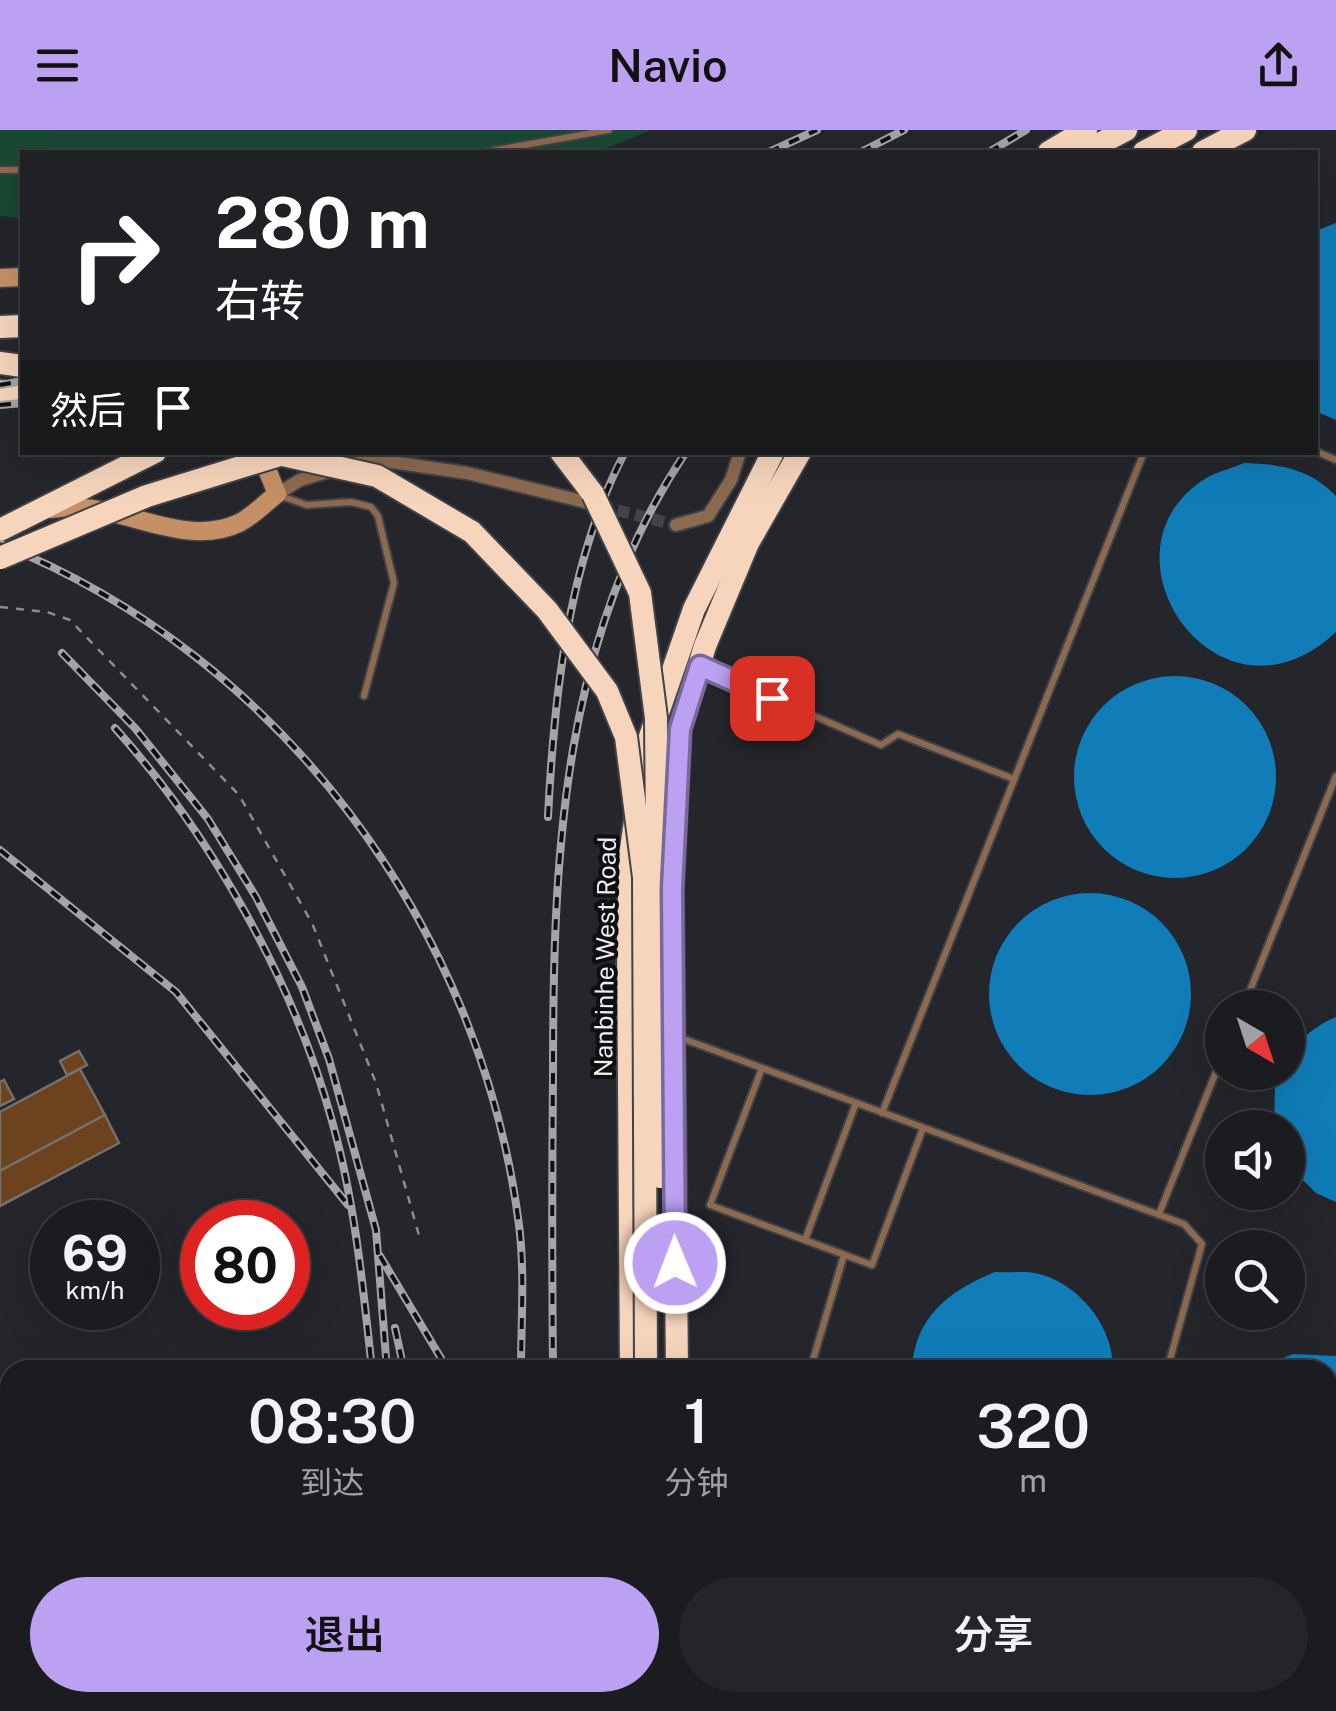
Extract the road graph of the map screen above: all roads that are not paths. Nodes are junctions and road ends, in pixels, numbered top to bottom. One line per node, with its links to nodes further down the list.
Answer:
1 (609, 130): 6 (lane)
2 (1086, 130): 7 (highway)
3 (1126, 130): 8 (highway)
4 (1186, 130): 9 (highway)
5 (1245, 130): 10 (highway)
6 (496, 150)
7 (1052, 150)
8 (1088, 150)
9 (1148, 150)
10 (1207, 150)
11 (149, 455): 24 (highway)
12 (261, 455): 20 (street)
13 (279, 455): 25 (highway, bridge)
14 (282, 455): 41 (highway, bridge)
15 (563, 455): 42 (highway, bridge)
16 (739, 455): 23 (street)
17 (771, 455): 40 (highway, Nanbinhe West Road)
18 (798, 455): 26 (highway)
19 (1143, 455): 29 (lane)
20 (277, 494): 21 (street); 22 (street); 27 (lane)
21 (600, 506)
22 (24, 522)
23 (676, 525)
24 (0, 530)
25 (0, 558)
26 (700, 666): 29 (lane); 31 (highway)
27 (364, 696)
28 (1336, 776): 30 (lane)
29 (1014, 779): 35 (lane)
30 (1249, 990)
31 (673, 1036): 32 (lane); 43 (highway)
32 (762, 1068): 34 (lane); 38 (lane)
33 (1209, 1090): 37 (lane)
34 (856, 1103): 35 (lane); 38 (lane)
35 (882, 1112): 36 (lane)
36 (923, 1128): 37 (lane); 39 (lane)
37 (1159, 1214): 45 (lane)
38 (805, 1240): 39 (lane)
39 (844, 1255): 44 (lane)
40 (631, 1360)
41 (646, 1360)
42 (661, 1360)
43 (676, 1360)
44 (813, 1360)
45 (1170, 1360)

